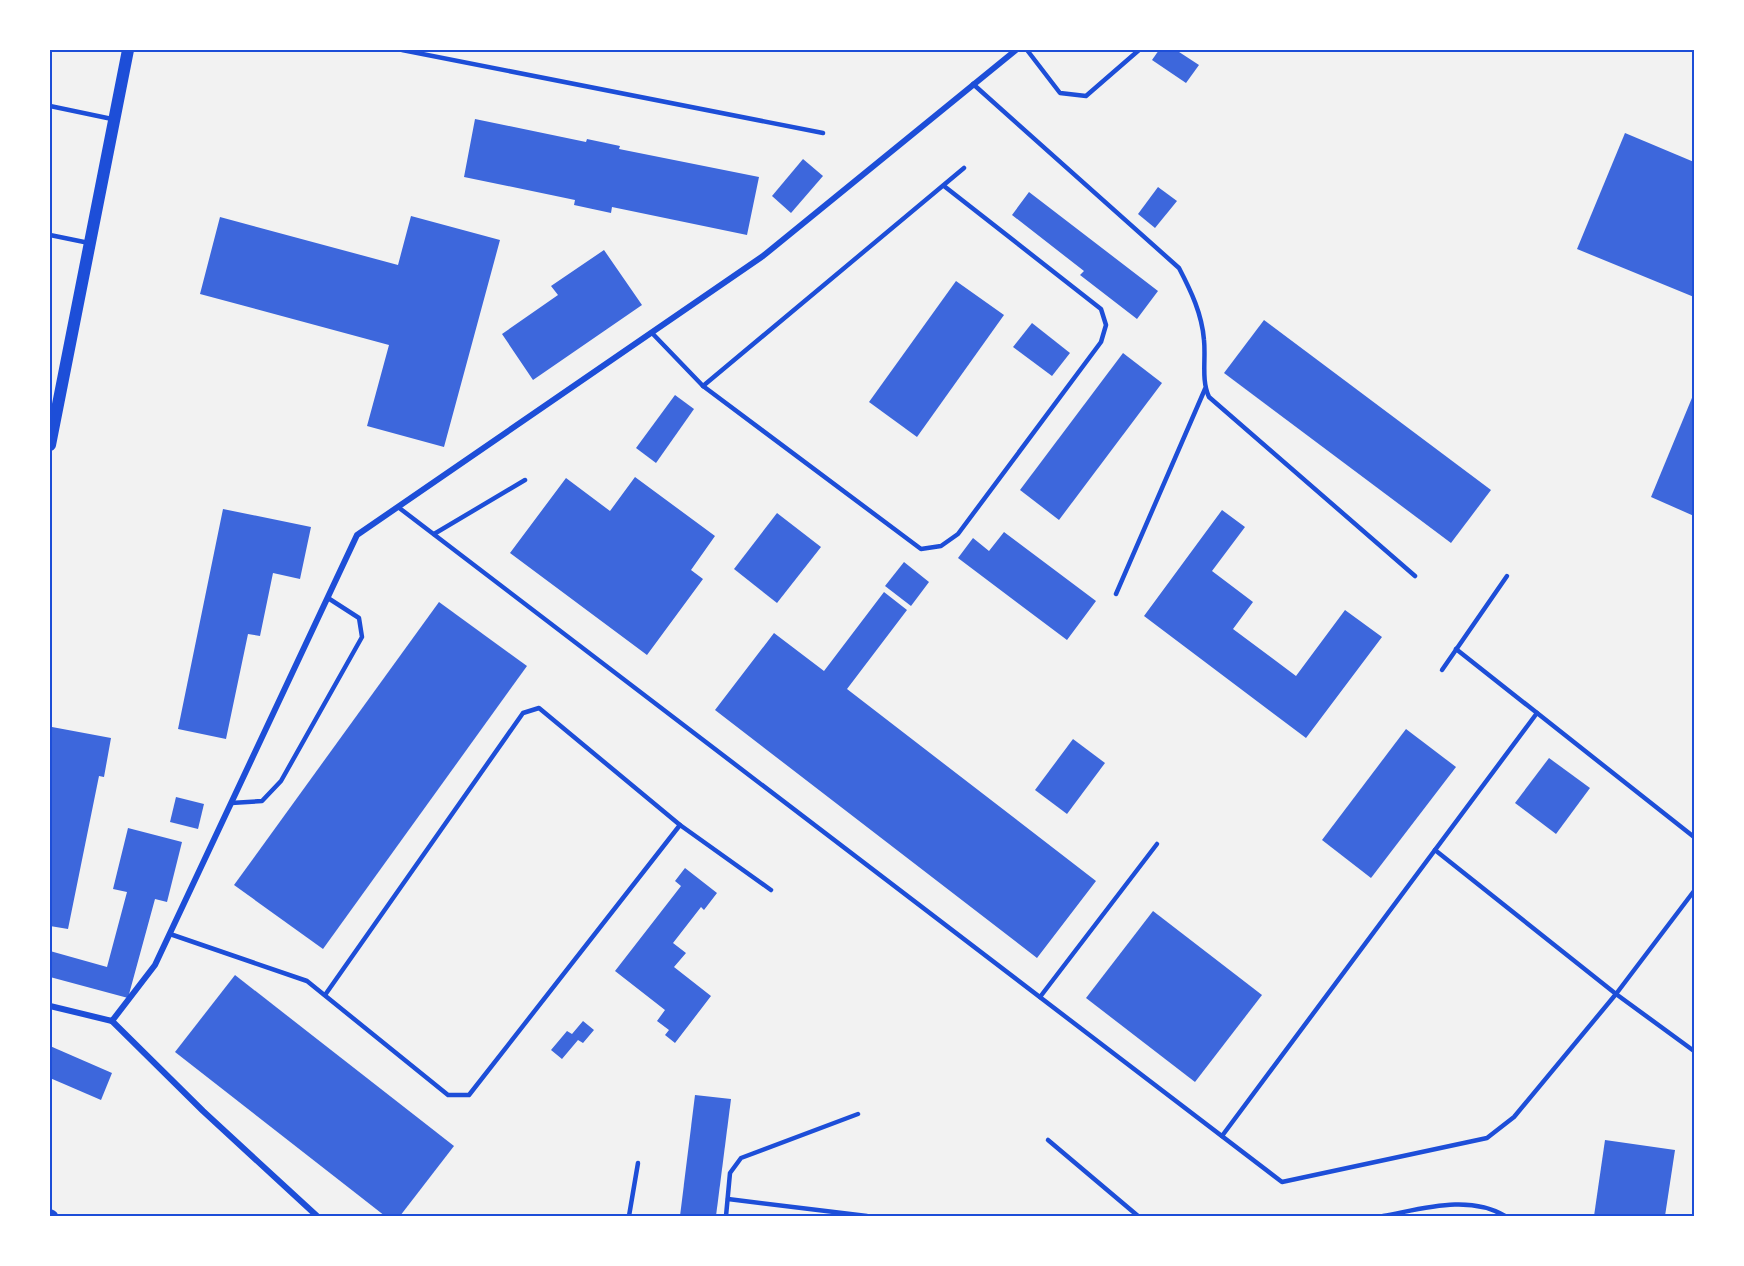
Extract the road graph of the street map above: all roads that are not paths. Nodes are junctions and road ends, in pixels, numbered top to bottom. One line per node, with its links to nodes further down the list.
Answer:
1 (128, 50): 8 (main road)
2 (402, 50): 9 (lane)
3 (1016, 50): 6 (street)
4 (1027, 50): 5 (lane)
5 (1139, 50)
6 (973, 84): 14 (street); 16 (lane)
7 (50, 106): 8 (lane)
8 (115, 120): 13 (main road)
9 (823, 133)
10 (964, 168): 11 (lane)
11 (944, 186): 15 (lane); 15 (lane)
12 (50, 235): 13 (lane)
13 (91, 243): 17 (main road)
14 (652, 333): 15 (lane); 19 (street)
15 (703, 386)
16 (1205, 389): 21 (lane); 23 (lane)
17 (50, 445)
18 (525, 480): 20 (lane)
19 (398, 507): 20 (lane); 24 (street)
20 (434, 534): 38 (lane)
21 (1415, 576)
22 (1507, 576): 25 (lane)
23 (1116, 594)
24 (328, 598): 28 (street); 28 (lane)
25 (1456, 649): 26 (lane); 27 (lane)
26 (1442, 670)
27 (1537, 713): 30 (lane); 32 (lane)
28 (231, 803): 35 (street)
29 (680, 825): 33 (lane); 36 (lane); 36 (lane)
30 (1695, 837)
31 (1157, 844): 38 (lane)
32 (1435, 850): 37 (lane); 43 (lane)
33 (771, 890)
34 (1695, 891): 37 (lane)
35 (170, 934): 36 (lane); 40 (street)
36 (325, 994)
37 (1616, 994): 41 (lane); 43 (lane)
38 (1040, 997): 43 (lane)
39 (50, 1006): 40 (street)
40 (112, 1021): 47 (street)
41 (1695, 1051)
42 (858, 1114): 46 (lane)
43 (1222, 1136)
44 (1048, 1140): 51 (lane)
45 (638, 1163): 48 (lane)
46 (728, 1199): 49 (lane); 50 (lane)
47 (317, 1216)
48 (629, 1216)
49 (726, 1216)
50 (867, 1216)
51 (1138, 1216)
52 (1383, 1216): 53 (lane)
53 (1505, 1216)

